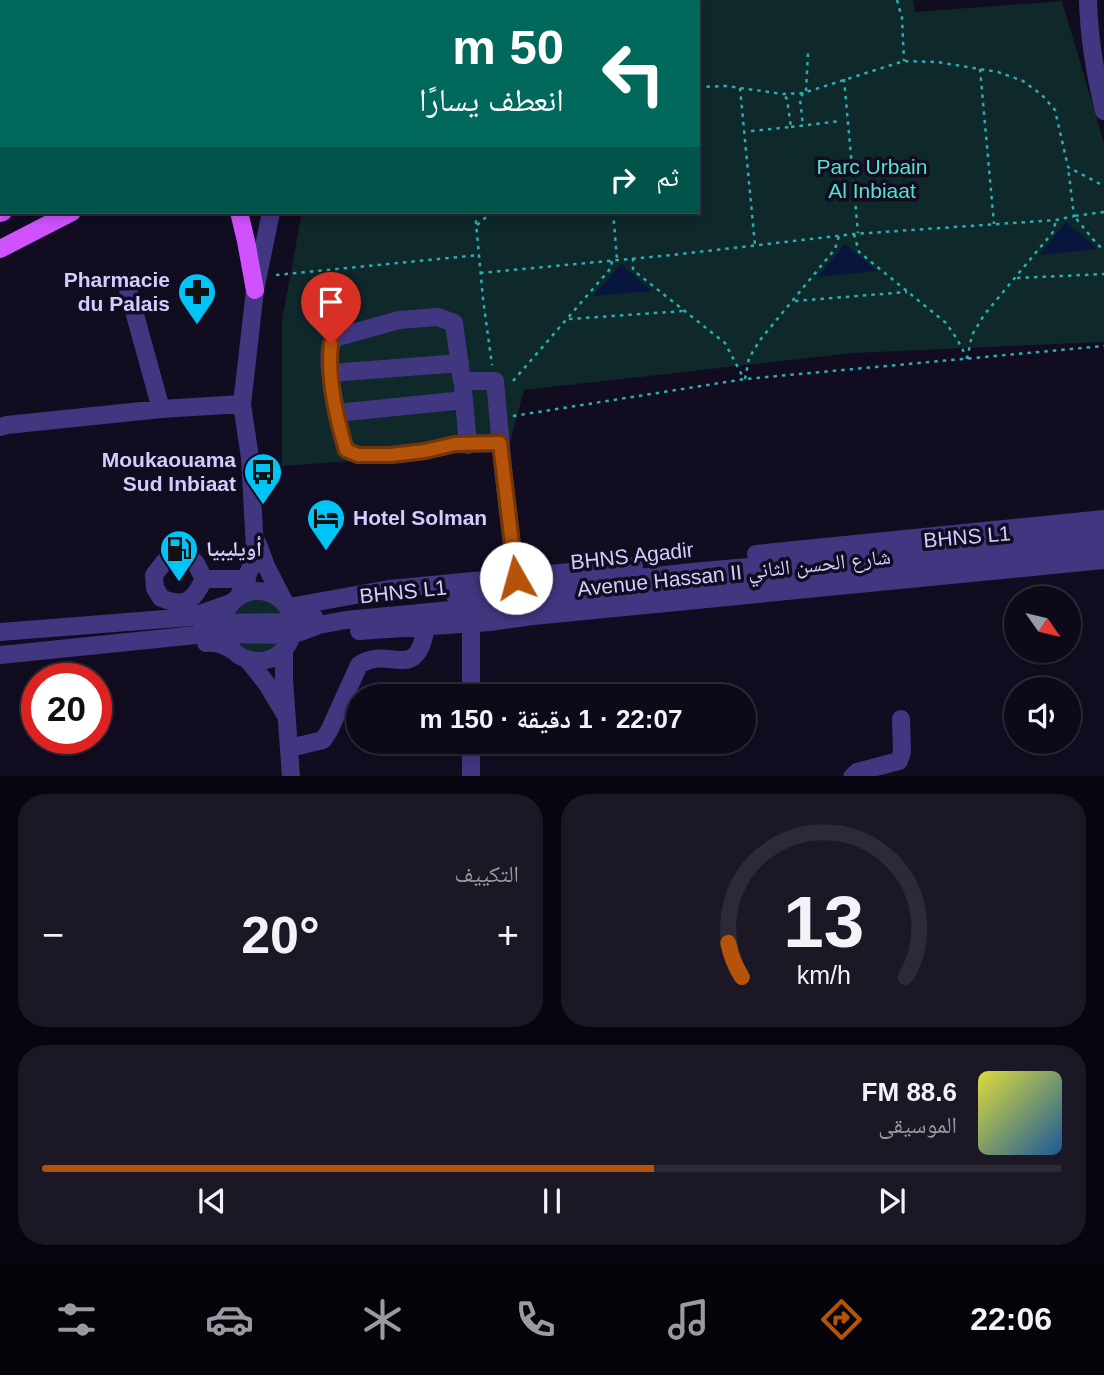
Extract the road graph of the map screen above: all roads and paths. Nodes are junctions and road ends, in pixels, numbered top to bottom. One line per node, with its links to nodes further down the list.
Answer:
1 (897, 0): 6 (path)
2 (1087, 0): 4 (street)
3 (1104, 6): 4 (street)
4 (1088, 19): 13 (street)
5 (808, 53): 11 (path)
6 (904, 61): 7 (path); 8 (path)
7 (980, 69): 18 (path); 29 (path)
8 (844, 79): 11 (path); 31 (path)
9 (700, 87): 10 (path)
10 (740, 88): 12 (path); 33 (path)
11 (804, 92): 12 (path); 15 (path)
12 (783, 94): 16 (path)
13 (1104, 111)
14 (840, 121): 15 (path)
15 (803, 126): 16 (path)
16 (791, 127): 17 (path)
17 (751, 131)
18 (1068, 167): 19 (path); 27 (path)
19 (1104, 186)
20 (1104, 212): 27 (path)
21 (68, 214): 34 (main road)
22 (239, 214): 44 (main road)
23 (271, 214): 44 (street)
24 (475, 214): 30 (path)
25 (490, 214): 30 (path)
26 (613, 214): 38 (path)
27 (1074, 216): 28 (path); 35 (path)
28 (1056, 220): 29 (path); 42 (path)
29 (994, 224): 31 (path)
30 (477, 225): 36 (path)
31 (856, 234): 32 (path); 45 (path)
32 (839, 236): 33 (path); 46 (path)
33 (755, 246): 37 (path)
34 (0, 249)
35 (1104, 250)
36 (479, 256): 40 (path); 44 (path)
37 (633, 258): 38 (path); 47 (path)
38 (617, 259): 39 (path)
39 (612, 260): 40 (path); 48 (path)
40 (480, 273): 54 (path)
41 (1104, 274): 42 (path)
42 (1017, 278): 50 (path)
43 (126, 282): 57 (street)
44 (256, 283): 56 (street)
45 (907, 292): 46 (path); 50 (path)
46 (793, 301): 53 (path)
47 (684, 311): 48 (path); 53 (path)
48 (568, 319): 54 (path)
49 (1104, 346): 50 (path)
50 (967, 359): 53 (path)
51 (461, 372): 52 (street); 52 (street); 54 (street); 55 (street)
52 (331, 373): 58 (street)
53 (745, 379): 59 (path)
54 (496, 389): 59 (street)
55 (464, 400): 58 (street); 62 (street)
56 (242, 404): 57 (street); 64 (street)
57 (161, 409): 60 (street)
58 (337, 413): 62 (street)
59 (499, 419): 61 (street)
60 (0, 427)
61 (500, 443): 62 (street); 68 (street)
62 (468, 444)
63 (1104, 519): 68 (street, Avenue Hassan II شارع الحسن الثاني)
64 (255, 533): 70 (street); 73 (street)
65 (1104, 535): 73 (street, BHNS Agadir)
66 (1104, 547): 73 (street, BHNS L1)
67 (1104, 560): 72 (street, Avenue Hassan II شارع الحسن الثاني)
68 (516, 578): 73 (street, Avenue Hassan II شارع الحسن الثاني)
69 (204, 579): 70 (street)
70 (247, 579): 71 (street)
71 (235, 599): 73 (street); 75 (street); 76 (street)
72 (471, 623): 74 (street, Avenue Hassan II شارع الحسن الثاني); 80 (street)
73 (288, 626): 74 (street, Avenue Hassan II شارع الحسن الثاني); 76 (street, BHNS Agadir); 76 (street); 81 (street)
74 (426, 626): 83 (street)
75 (0, 632)
76 (231, 642): 77 (street, BHNS Agadir); 78 (street); 79 (street); 81 (street)
77 (0, 648)
78 (0, 655)
79 (0, 663)
80 (471, 684)
81 (287, 717): 83 (street)
82 (901, 719): 87 (street)
83 (290, 748): 85 (street)
84 (471, 754): 86 (street)
85 (292, 776)
86 (471, 776)
87 (852, 776)

